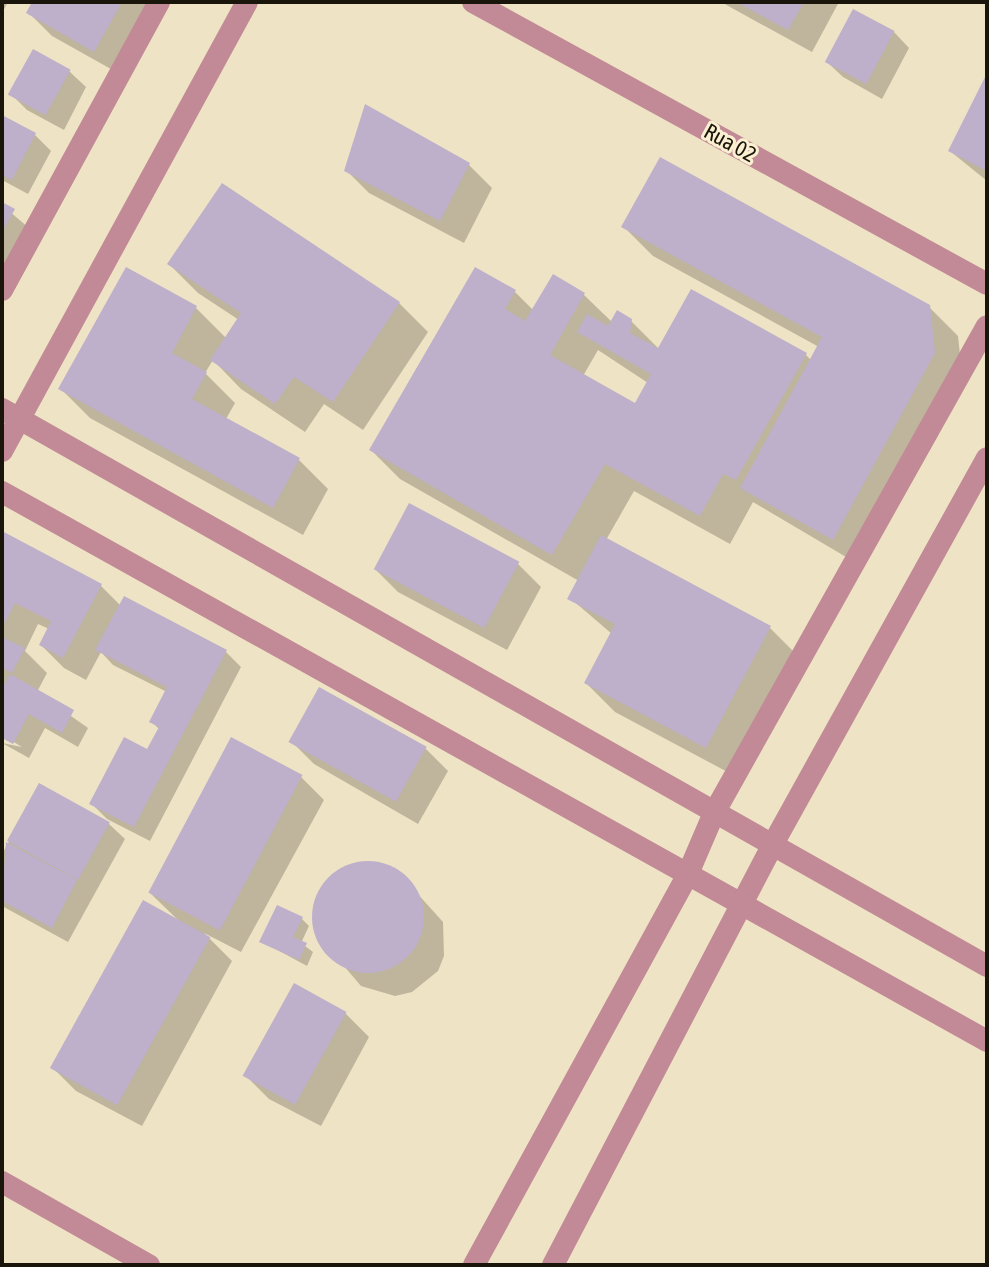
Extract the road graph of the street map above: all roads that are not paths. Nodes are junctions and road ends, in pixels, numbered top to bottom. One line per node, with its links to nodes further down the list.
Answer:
1 (159, 2): 5 (street)
2 (247, 2): 7 (street)
3 (473, 2): 4 (street, Rua 02)
4 (987, 284)
5 (2, 290)
6 (987, 326): 11 (street)
7 (11, 414): 8 (street); 11 (street)
8 (2, 451)
9 (987, 458): 12 (street)
10 (2, 492): 13 (street)
11 (714, 813): 12 (street); 13 (street)
12 (773, 844): 14 (street); 15 (street)
13 (687, 876): 14 (street); 19 (street)
14 (745, 902): 16 (street); 20 (street)
15 (987, 966)
16 (987, 1041)
17 (2, 1182): 18 (street)
18 (149, 1265)
19 (474, 1265)
20 (553, 1265)

